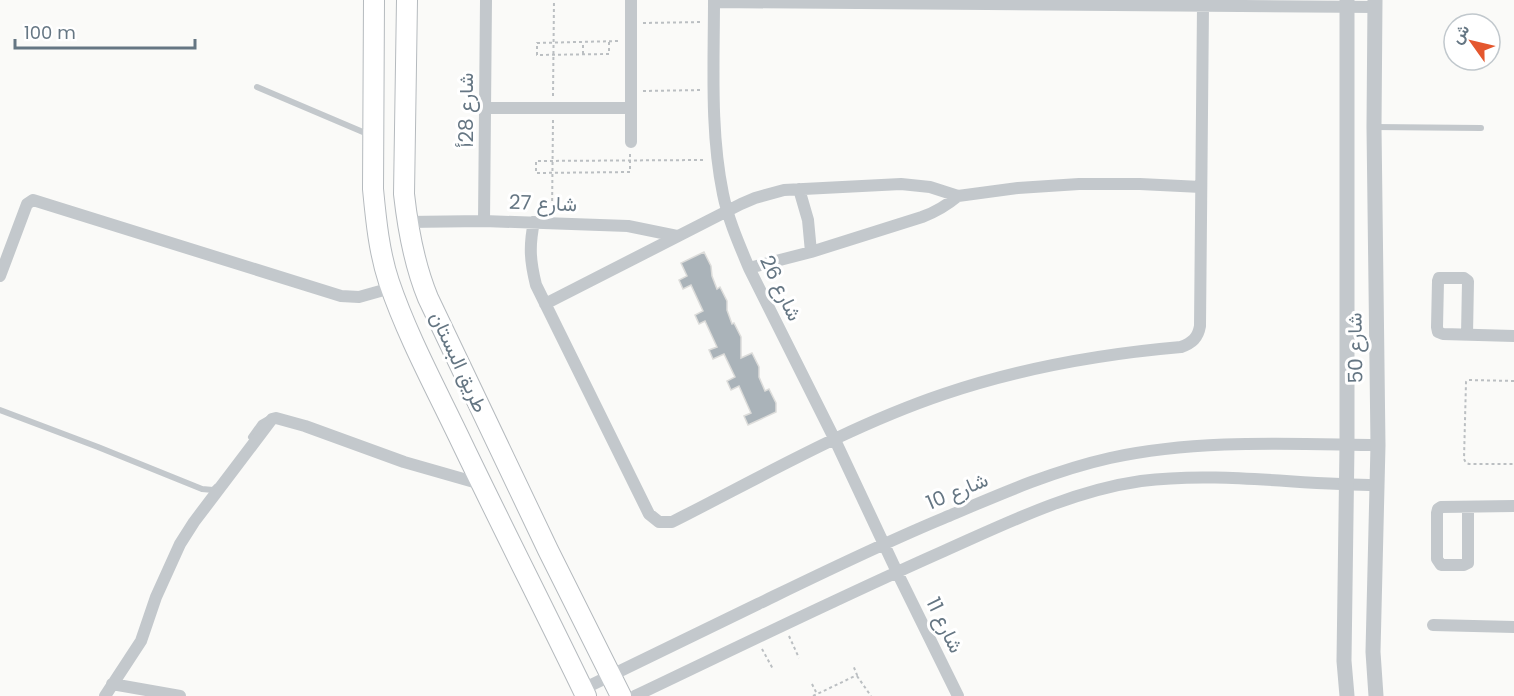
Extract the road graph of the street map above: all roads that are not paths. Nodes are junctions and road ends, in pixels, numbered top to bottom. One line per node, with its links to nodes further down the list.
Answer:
1 (374, 0): 15 (main road, طريق البستان)
2 (406, 0): 22 (main road, طريق البستان)
3 (486, 0): 11 (street, شارع 28أ)
4 (631, 0): 12 (street)
5 (714, 1): 9 (street); 20 (street, شارع 26)
6 (1313, 3): 7 (street); 9 (street)
7 (1347, 3): 8 (street); 35 (street, شارع 50)
8 (1375, 3): 13 (street, شارع 50)
9 (1203, 6): 17 (street)
10 (257, 87): 15 (lane)
11 (485, 108): 12 (street); 21 (street, شارع 28أ)
12 (631, 108): 16 (street)
13 (1374, 127): 14 (lane); 36 (street, شارع 50)
14 (1481, 129)
15 (373, 136): 28 (main road, طريق البستان)
16 (631, 142)
17 (1201, 188): 19 (street); 34 (street)
18 (799, 189): 19 (street); 20 (street); 25 (street)
19 (958, 196): 25 (street)
20 (728, 211): 24 (street); 26 (street, شارع 26)
21 (484, 221): 22 (street, شارع 27); 23 (street, شارع 27)
22 (407, 222): 46 (main road, طريق البستان)
23 (534, 222): 24 (street, شارع 27); 29 (street)
24 (677, 236): 29 (street)
25 (811, 252): 26 (street)
26 (748, 268): 34 (street, شارع 26)
27 (0, 276): 28 (street)
28 (391, 288): 37 (main road, طريق البستان)
29 (545, 304): 34 (street)
30 (1467, 335): 30 (street); 31 (street)
31 (1514, 336)
32 (0, 410): 33 (lane)
33 (272, 419): 37 (street); 47 (street)
34 (835, 440): 42 (street, شارع 26)
35 (1347, 445): 36 (street, شارع 10); 38 (street, شارع 50); 42 (street, شارع 10)
36 (1378, 446): 39 (street, شارع 50)
37 (481, 484): 48 (main road, طريق البستان)
38 (1346, 485): 39 (street); 43 (street); 54 (street, شارع 50)
39 (1377, 485): 55 (street, شارع 50)
40 (1514, 506): 41 (street)
41 (1468, 507): 41 (street)
42 (883, 543): 43 (street, شارع 26); 46 (street, شارع 10)
43 (897, 572): 52 (street); 53 (street, شارع 11)
44 (1433, 625): 45 (street)
45 (1514, 627)
46 (611, 675): 48 (street, شارع 10); 51 (main road, طريق البستان)
47 (112, 684): 49 (street); 50 (street)
48 (584, 693)
49 (105, 696)
50 (180, 696)
51 (621, 696)
52 (635, 696)
53 (958, 696)
54 (1347, 696)
55 (1376, 696)

